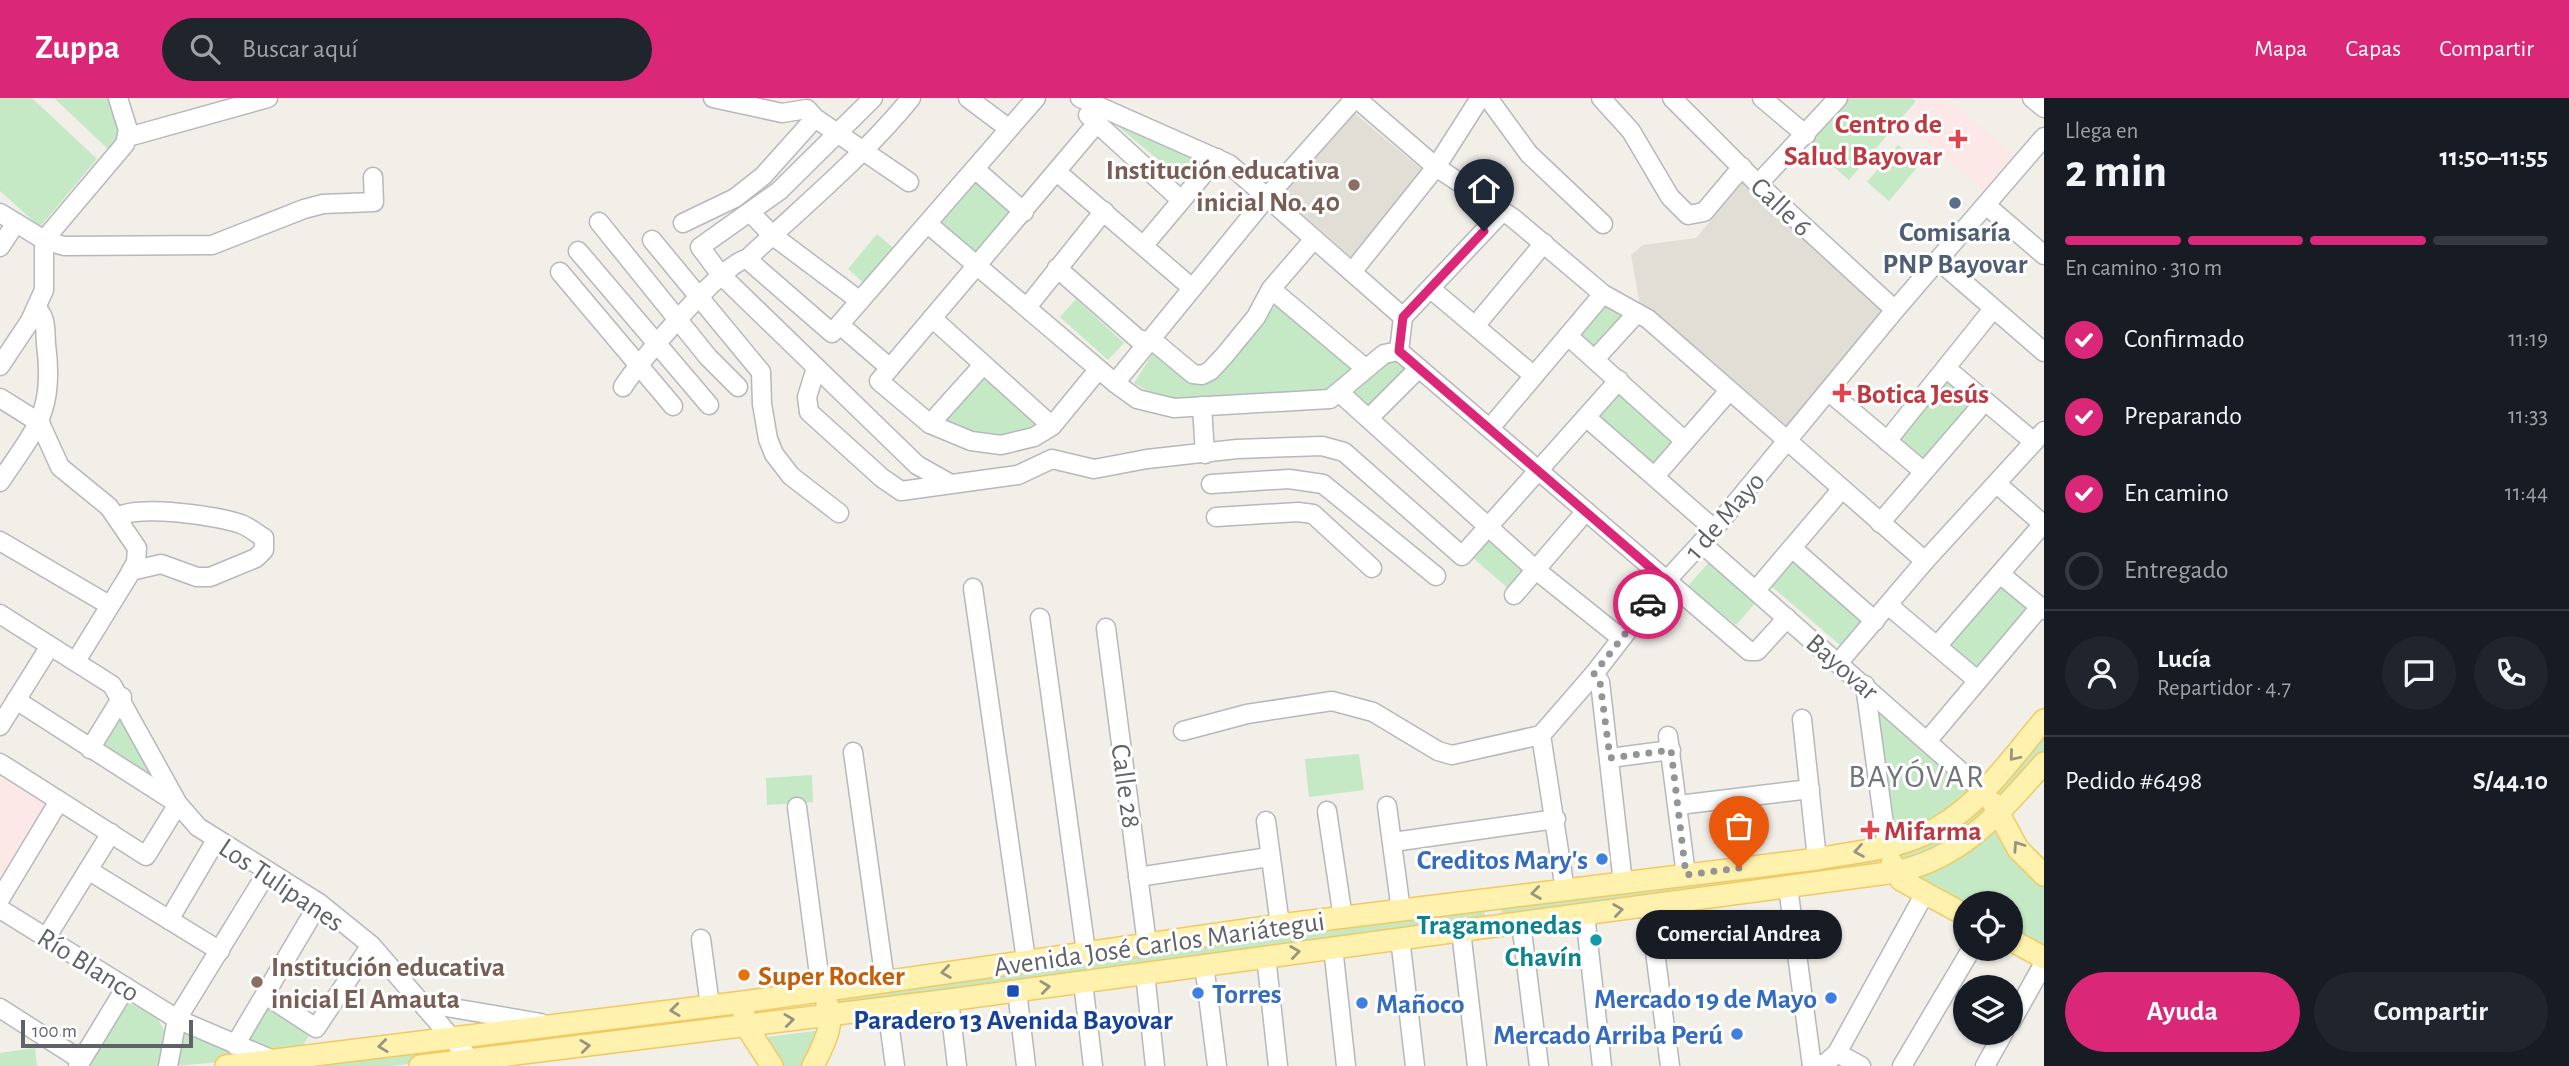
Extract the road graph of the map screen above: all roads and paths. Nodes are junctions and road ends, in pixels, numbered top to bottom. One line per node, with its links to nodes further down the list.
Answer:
1 (118, 98): 23 (street)
2 (268, 98): 23 (street)
3 (713, 98): 18 (street)
4 (873, 98): 21 (street)
5 (911, 98): 25 (street)
6 (968, 98): 20 (street)
7 (1036, 98): 20 (street)
8 (1356, 98): 27 (street); 34 (street)
9 (1480, 98): 27 (street)
10 (1488, 98): 46 (street)
11 (1601, 98): 28 (street)
12 (1762, 98): 22 (street)
13 (1838, 98): 22 (street)
14 (2032, 98): 17 (street)
15 (1080, 99): 19 (street); 26 (street)
16 (1679, 100): 28 (street, Calle 6)
17 (2044, 108)
18 (815, 118): 21 (street); 44 (street)
19 (1097, 124): 30 (street); 35 (street)
20 (1008, 128): 29 (street)
21 (836, 132): 25 (street); 41 (street)
22 (1806, 135): 33 (street)
23 (128, 137): 49 (street)
24 (2044, 137): 36 (street, 1 de Mayo)
25 (862, 149): 32 (street); 47 (street)
26 (1217, 158): 34 (street); 35 (street)
27 (1436, 167): 39 (street); 61 (street)
28 (1742, 167): 33 (street, Calle 6)
29 (975, 169): 38 (street); 45 (street)
30 (1057, 172): 37 (street); 38 (street)
31 (373, 177): 49 (street)
32 (909, 182)
33 (1758, 184): 72 (street, Calle 6)
34 (1267, 197): 48 (street); 63 (street)
35 (1181, 200): 52 (street)
36 (1987, 206): 55 (street); 57 (street, 1 de Mayo)
37 (1104, 211): 52 (street); 59 (street)
38 (1024, 212): 58 (street)
39 (1502, 212): 51 (street); 65 (street)
40 (0, 213): 43 (street)
41 (751, 213): 47 (street); 62 (street)
42 (599, 222): 76 (street)
43 (16, 223): 49 (street); 53 (street)
44 (683, 223)
45 (928, 224): 58 (street); 68 (street)
46 (1603, 224)
47 (772, 235): 56 (street); 68 (street)
48 (1314, 239): 61 (street); 64 (street)
49 (44, 240): 70 (street)
50 (652, 240): 67 (street)
51 (1544, 243): 66 (street); 78 (street)
52 (1144, 245): 63 (street)
53 (0, 247)
54 (578, 251): 81 (street)
55 (2044, 256)
56 (747, 259): 62 (street); 77 (street)
57 (1939, 261): 71 (street); 72 (street, 1 de Mayo)
58 (978, 264): 69 (street); 75 (street)
59 (1057, 268): 69 (street); 80 (street)
60 (560, 272): 85 (street)
61 (1352, 272): 74 (street)
62 (720, 275): 67 (street); 88 (street)
63 (1192, 288): 80 (street)
64 (1271, 289): 80 (street); 90 (street)
65 (1430, 289): 74 (street); 78 (street)
66 (1603, 294): 73 (street); 79 (street)
67 (699, 297): 76 (street); 127 (street)
68 (860, 301): 77 (street)
69 (1028, 306): 93 (street)
70 (36, 308): 87 (street); 109 (street)
71 (1993, 309): 82 (street); 92 (street)
72 (1895, 310): 100 (street, 1 de Mayo)
73 (1637, 313): 84 (street); 99 (street)
74 (1403, 317): 83 (street)
75 (932, 318): 86 (street); 89 (street)
76 (680, 320): 81 (street); 98 (street)
77 (840, 325): 89 (street)
78 (1475, 326): 94 (street)
79 (1568, 336): 84 (street); 94 (street)
80 (1147, 341): 96 (street)
81 (657, 342): 85 (street); 104 (street)
82 (2042, 347)
83 (1399, 351): 90 (street); 91 (street)
84 (1595, 359): 95 (street)
85 (638, 364): 97 (street); 105 (street)
86 (983, 365): 110 (street); 111 (street)
87 (0, 366)
88 (816, 368): 122 (street); 122 (street)
89 (890, 368): 110 (street)
90 (1366, 368): 101 (street)
91 (1419, 368): 108 (street); 112 (street)
92 (1947, 369): 103 (street); 116 (street)
93 (1098, 370): 96 (street); 111 (street)
94 (1534, 376): 112 (street)
95 (1619, 380): 107 (street); 114 (street)
96 (1115, 383): 106 (street)
97 (623, 387)
98 (738, 387)
99 (1729, 391): 114 (street); 115 (street)
100 (1828, 391): 115 (street, 1 de Mayo); 116 (street)
101 (1340, 393): 106 (street); 108 (street)
102 (0, 398): 109 (street)
103 (1985, 401): 113 (street); 119 (street)
104 (709, 405)
105 (673, 406)
106 (1202, 406): 117 (street)
107 (1586, 417): 118 (street); 120 (street)
108 (1369, 418): 132 (street)
109 (40, 423): 121 (street); 128 (street)
110 (930, 424): 111 (street)
111 (1052, 426)
112 (1490, 428): 118 (street)
113 (2041, 436): 124 (street)
114 (1685, 441): 120 (street)
115 (1786, 441): 125 (street); 133 (street, 1 de Mayo)
116 (1887, 441): 119 (street)
117 (1205, 454): 122 (street); 132 (street)
118 (1539, 470): 126 (street); 132 (street)
119 (1923, 471): 130 (street)
120 (1655, 476): 133 (street)
121 (0, 482)
122 (949, 483)
123 (1210, 484): 142 (street)
124 (1997, 484): 131 (street); 137 (street)
125 (1841, 490): 130 (street); 136 (street)
126 (1586, 511): 139 (street); 143 (street)
127 (839, 513)
128 (118, 517): 140 (street); 140 (street)
129 (1216, 517): 138 (street)
130 (1880, 523): 137 (street)
131 (2044, 525): 141 (street)
132 (1488, 527): 139 (street)
133 (1714, 529): 135 (street, 1 de Mayo)
134 (0, 541): 148 (street)
135 (1701, 543): 143 (street, 1 de Mayo); 145 (street, Bayovar)
136 (1792, 548): 145 (street); 153 (street)
137 (1925, 561): 147 (street)
138 (1372, 568)
139 (1536, 570): 146 (street); 155 (street)
140 (131, 571): 148 (street)
141 (2000, 574): 149 (street); 157 (street)
142 (1436, 576)
143 (1666, 581): 152 (street); 155 (street, 1 de Mayo)
144 (974, 588): 227 (street)
145 (1756, 590): 152 (street, Bayovar)
146 (1514, 596)
147 (1888, 605): 153 (street); 157 (street)
148 (109, 606): 158 (street)
149 (2042, 609): 161 (street)
150 (0, 614): 156 (street)
151 (1040, 618): 225 (street)
152 (1787, 618): 159 (street, Bayovar)
153 (1875, 621): 159 (street)
154 (1106, 628): 198 (street, Calle 28)
155 (1621, 638): 160 (street, 1 de Mayo)
156 (50, 646): 158 (street); 164 (street)
157 (1937, 646): 161 (street)
158 (76, 661): 163 (street)
159 (1839, 662): 162 (street, Bayovar)
160 (1594, 674): 169 (street, 1 de Mayo); 173 (street)
161 (1977, 680): 170 (street)
162 (1865, 685): 170 (street, Bayovar); 190 (street)
163 (117, 691): 171 (street); 179 (street, Los Tulipanes)
164 (16, 700): 167 (street); 171 (street)
165 (1802, 719): 176 (street)
166 (2044, 720): 177 (main road, Avenida José Carlos Mariátegui, one-way to 177)
167 (0, 726)
168 (1183, 731): 169 (street)
169 (1541, 735): 185 (street)
170 (1928, 740): 177 (street, Bayovar)
171 (90, 749): 179 (street)
172 (853, 752): 232 (street)
173 (1610, 758): 180 (street); 199 (street)
174 (0, 763): 178 (street)
175 (2044, 763): 184 (main road, Avenida José Carlos Mariátegui)
176 (1810, 789): 180 (street); 192 (street)
177 (1983, 790): 184 (main road); 190 (main road, Avenida José Carlos Mariátegui)
178 (59, 801): 187 (street); 203 (street)
179 (178, 804): 187 (street); 188 (street, Los Tulipanes)
180 (1679, 805): 196 (street)
181 (1387, 806): 189 (street)
182 (797, 807): 235 (street)
183 (1327, 811): 211 (street)
184 (2001, 812): 195 (main road, Avenida José Carlos Mariátegui); 197 (main road, one-way to 184)
185 (1556, 819): 189 (street); 201 (street)
186 (1266, 821): 191 (street)
187 (111, 833): 193 (street)
188 (216, 840): 194 (street, Los Tulipanes); 212 (street)
189 (1393, 842): 209 (street)
190 (1887, 846): 192 (main road, Avenida José Carlos Mariátegui, one-way to 192); 195 (main road)
191 (1269, 857): 198 (street); 214 (street)
192 (1817, 859): 196 (main road, Avenida José Carlos Mariátegui)
193 (88, 870): 212 (street); 217 (street)
194 (268, 871): 205 (street, Los Tulipanes); 224 (street)
195 (1895, 872): 200 (main road, Avenida José Carlos Mariátegui); 202 (main road)
196 (1686, 875): 199 (main road, Avenida José Carlos Mariátegui)
197 (2044, 875)
198 (1138, 877): 220 (street, Calle 28)
199 (1623, 883): 201 (main road, Avenida José Carlos Mariátegui)
200 (1788, 887): 206 (main road, Avenida José Carlos Mariátegui); 277 (street)
201 (1565, 890): 204 (main road, Avenida José Carlos Mariátegui, one-way to 204)
202 (1925, 893): 207 (main road); 253 (street)
203 (0, 899)
204 (1492, 899): 209 (main road, Avenida José Carlos Mariátegui); 215 (main road)
205 (319, 903): 221 (street, Los Tulipanes); 237 (street)
206 (1649, 906): 210 (main road, Avenida José Carlos Mariátegui, one-way to 206); 276 (street)
207 (1953, 908)
208 (0, 909): 217 (street, Río Blanco)
209 (1401, 911): 211 (main road, Avenida José Carlos Mariátegui)
210 (1585, 914): 213 (main road, Avenida José Carlos Mariátegui); 275 (street)
211 (1343, 918): 214 (main road, Avenida José Carlos Mariátegui)
212 (169, 920): 224 (street)
213 (1521, 923): 215 (main road, Avenida José Carlos Mariátegui); 274 (street)
214 (1280, 925): 220 (main road, Avenida José Carlos Mariátegui)
215 (1496, 926): 216 (main road, Avenida José Carlos Mariátegui)
216 (1461, 931): 218 (main road, Avenida José Carlos Mariátegui); 273 (street)
217 (46, 938): 234 (street, Río Blanco)
218 (1400, 938): 222 (main road, Avenida José Carlos Mariátegui); 272 (street)
219 (701, 939): 242 (street)
220 (1147, 944): 225 (main road, Avenida José Carlos Mariátegui)
221 (371, 945): 237 (street); 241 (street, Los Tulipanes)
222 (1332, 947): 226 (main road, Avenida José Carlos Mariátegui, one-way to 222); 271 (street)
223 (2023, 948): 229 (main road)
224 (220, 951): 246 (street)
225 (1086, 952): 227 (main road, Avenida José Carlos Mariátegui)
226 (1266, 956): 230 (main road, Avenida José Carlos Mariátegui); 270 (street)
227 (1026, 960): 232 (main road, Avenida José Carlos Mariátegui, one-way to 232)
228 (1964, 961): 279 (street)
229 (2044, 961): 238 (street)
230 (1204, 964): 231 (main road, Avenida José Carlos Mariátegui); 269 (street)
231 (1145, 973): 233 (main road, Avenida José Carlos Mariátegui); 268 (street)
232 (886, 981): 235 (main road, Avenida José Carlos Mariátegui)
233 (1083, 982): 236 (main road, Avenida José Carlos Mariátegui, one-way to 233); 267 (street)
234 (126, 987): 246 (street, Río Blanco); 256 (street)
235 (821, 990): 240 (main road, Avenida José Carlos Mariátegui); 245 (main road)
236 (1017, 991): 239 (main road, Avenida José Carlos Mariátegui); 266 (street)
237 (267, 996): 251 (street)
238 (2023, 999)
239 (949, 1000): 243 (main road, Avenida José Carlos Mariátegui); 265 (street)
240 (743, 1002): 242 (main road, Avenida José Carlos Mariátegui); 248 (main road)
241 (423, 1003): 247 (street); 249 (street, Los Tulipanes)
242 (710, 1006): 247 (main road, Avenida José Carlos Mariátegui, one-way to 247)
243 (887, 1008): 245 (main road, Avenida José Carlos Mariátegui); 264 (street)
244 (1, 1011): 256 (street)
245 (832, 1015): 248 (main road, Avenida José Carlos Mariátegui, one-way to 245); 250 (main road)
246 (177, 1019): 251 (street, Río Blanco); 258 (street)
247 (555, 1025): 249 (main road, Avenida José Carlos Mariátegui)
248 (746, 1026): 254 (main road, Avenida José Carlos Mariátegui, one-way to 248); 261 (main road)
249 (450, 1038): 255 (main road, Avenida José Carlos Mariátegui, one-way to 255); 257 (street, Los Tulipanes)
250 (825, 1040): 262 (main road); 263 (street)
251 (235, 1045): 255 (street, Río Blanco)
252 (1997, 1045): 280 (street)
253 (1837, 1053): 277 (street); 278 (street)
254 (542, 1061): 257 (main road, Avenida José Carlos Mariátegui)
255 (280, 1062): 259 (main road, Avenida José Carlos Mariátegui)
256 (79, 1063)
257 (463, 1063): 260 (main road, Avenida José Carlos Mariátegui)
258 (168, 1066)
259 (226, 1066)
260 (420, 1066)
261 (772, 1066)
262 (813, 1066)
263 (829, 1066)
264 (895, 1066)
265 (957, 1066)
266 (1026, 1066)
267 (1093, 1066)
268 (1155, 1066)
269 (1217, 1066)
270 (1278, 1066)
271 (1346, 1066)
272 (1415, 1066)
273 (1477, 1066)
274 (1539, 1066)
275 (1602, 1066)
276 (1670, 1066)
277 (1812, 1066)
278 (1861, 1066)
279 (1902, 1066)
280 (1985, 1066)

